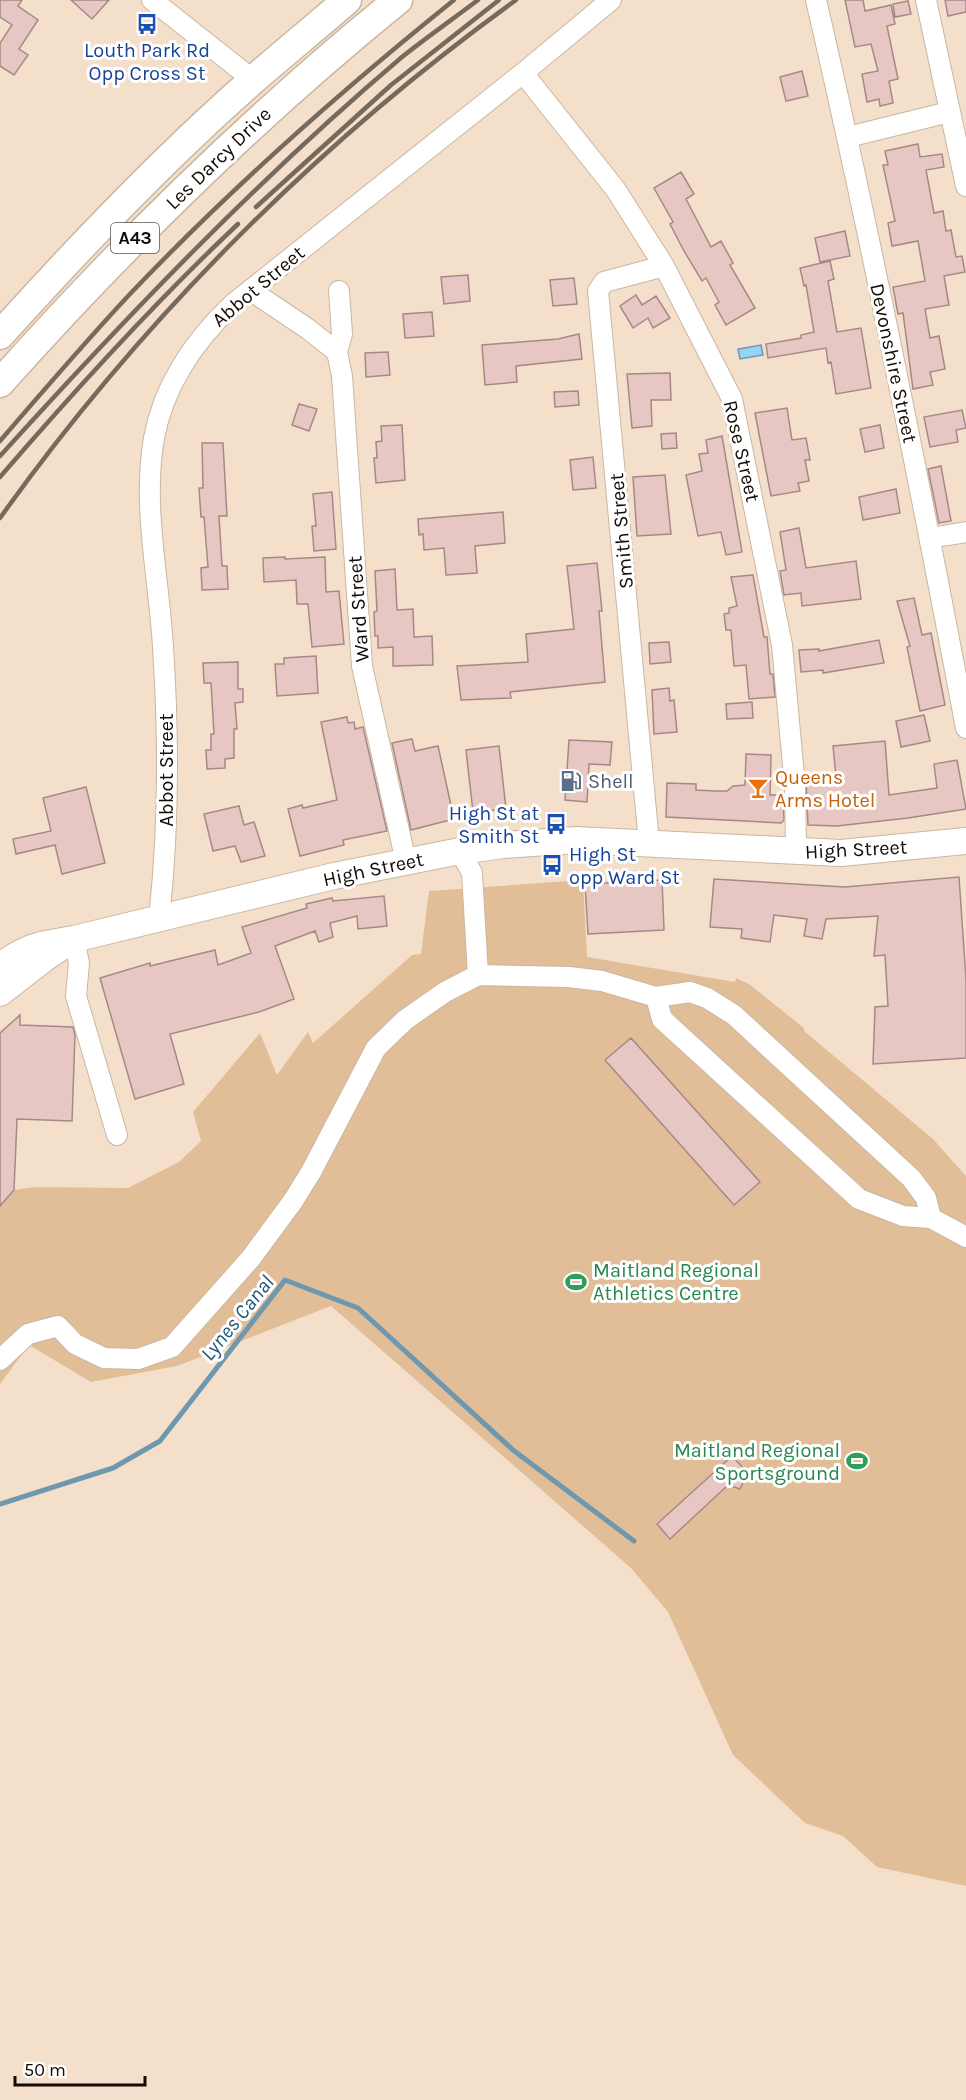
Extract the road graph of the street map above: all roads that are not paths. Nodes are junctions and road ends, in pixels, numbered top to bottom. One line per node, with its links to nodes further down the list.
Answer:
1 (152, 0): 8 (street)
2 (347, 0): 8 (highway, Les Darcy Drive / A43)
3 (398, 0): 9 (highway, Les Darcy Drive / A43)
4 (611, 0): 7 (street, Abbot Street)
5 (816, 0): 11 (street, Devonshire Street)
6 (926, 0): 10 (street)
7 (523, 73): 13 (street, Rose Street); 14 (street, Abbot Street)
8 (253, 80): 9 (highway); 16 (highway, Les Darcy Drive / A43)
9 (278, 101): 18 (highway, Les Darcy Drive / A43)
10 (949, 112): 11 (street); 12 (street)
11 (848, 137): 20 (street, Devonshire Street)
12 (966, 186)
13 (664, 266): 23 (street, Smith Street); 25 (street, Rose Street)
14 (250, 290): 17 (street); 27 (street, Abbot Street)
15 (339, 291): 17 (street, Ward Street)
16 (0, 335)
17 (337, 352): 26 (street, Ward Street)
18 (0, 383)
19 (966, 532): 20 (street)
20 (930, 538): 21 (street, Devonshire Street)
21 (966, 728)
22 (966, 841): 25 (main road, High Street)
23 (649, 843): 24 (main road, High Street); 25 (main road, High Street)
24 (460, 851): 26 (main road, High Street); 30 (street)
25 (796, 852)
26 (406, 862): 27 (main road, High Street)
27 (159, 918): 28 (main road, High Street)
28 (74, 939): 29 (main road, High Street); 31 (main road, High Street); 33 (street)
29 (0, 966)
30 (478, 975): 32 (street); 36 (street)
31 (0, 993)
32 (656, 997): 34 (street); 34 (street)
33 (117, 1135)
34 (931, 1218): 35 (street)
35 (966, 1237)
36 (0, 1360)

